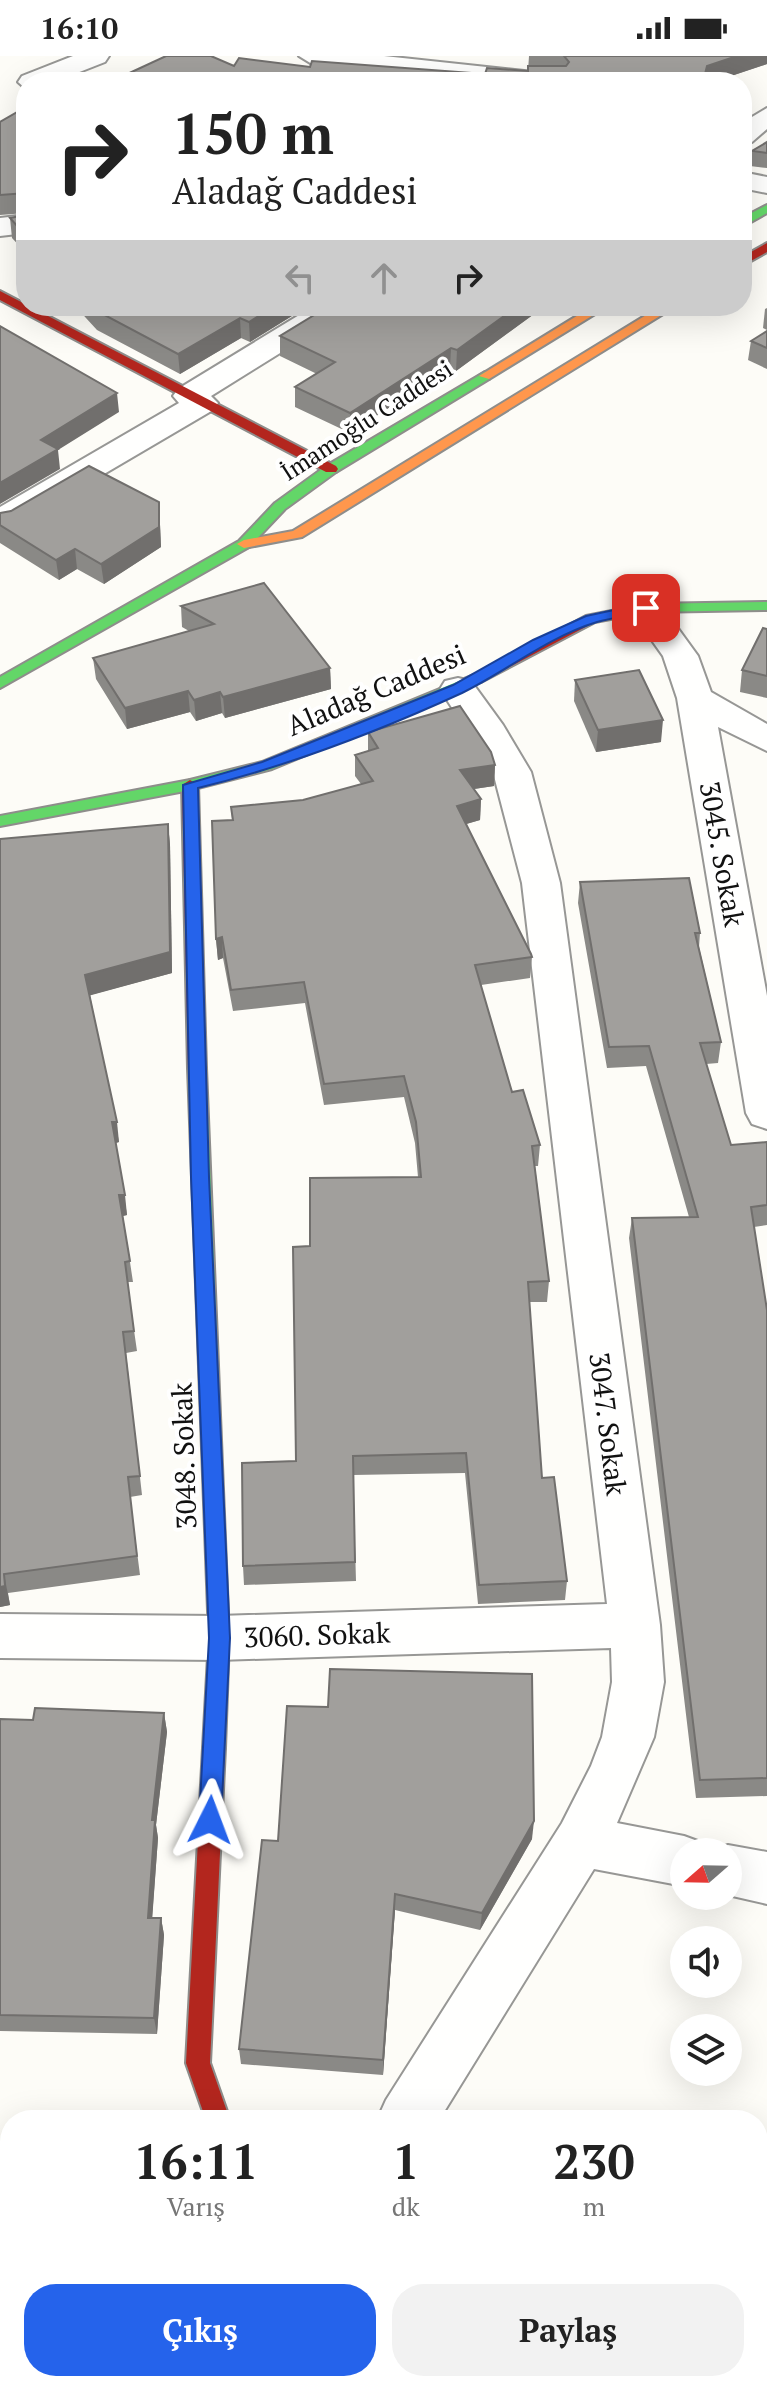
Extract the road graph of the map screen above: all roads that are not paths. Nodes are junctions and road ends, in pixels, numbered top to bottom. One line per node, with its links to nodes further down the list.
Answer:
1 (96, 56): 4 (street)
2 (312, 56): 3 (street)
3 (492, 66): 5 (street)
4 (50, 72)
5 (514, 72)
6 (39, 316): 10 (main road)
7 (320, 316): 10 (street)
8 (585, 316): 11 (main road, İmamoğlu Caddesi)
9 (654, 316): 13 (main road)
10 (195, 399): 11 (main road); 12 (street)
11 (331, 469): 13 (main road, İmamoğlu Caddesi)
12 (0, 521)
13 (244, 544): 16 (main road, İmamoğlu Caddesi)
14 (766, 605): 15 (main road, Aladağ Caddesi)
15 (646, 608): 17 (main road, Aladağ Caddesi); 18 (street, 3045. Sokak)
16 (0, 683)
17 (458, 689): 20 (main road, Aladağ Caddesi); 23 (street, 3047. Sokak)
18 (695, 698): 19 (street); 22 (street, 3045. Sokak)
19 (767, 739)
20 (190, 785): 21 (main road, Aladağ Caddesi); 25 (main road, 3048. Sokak)
21 (0, 821)
22 (767, 1113)
23 (635, 1625): 25 (street, 3060. Sokak); 26 (street, 3047. Sokak)
24 (0, 1636): 25 (street, 3060. Sokak)
25 (219, 1638): 30 (main road, 3048. Sokak)
26 (581, 1841): 27 (street); 31 (street, 3047. Sokak)
27 (670, 1858)
28 (742, 1873): 29 (street)
29 (767, 1878)
30 (214, 2110)
31 (412, 2110)

